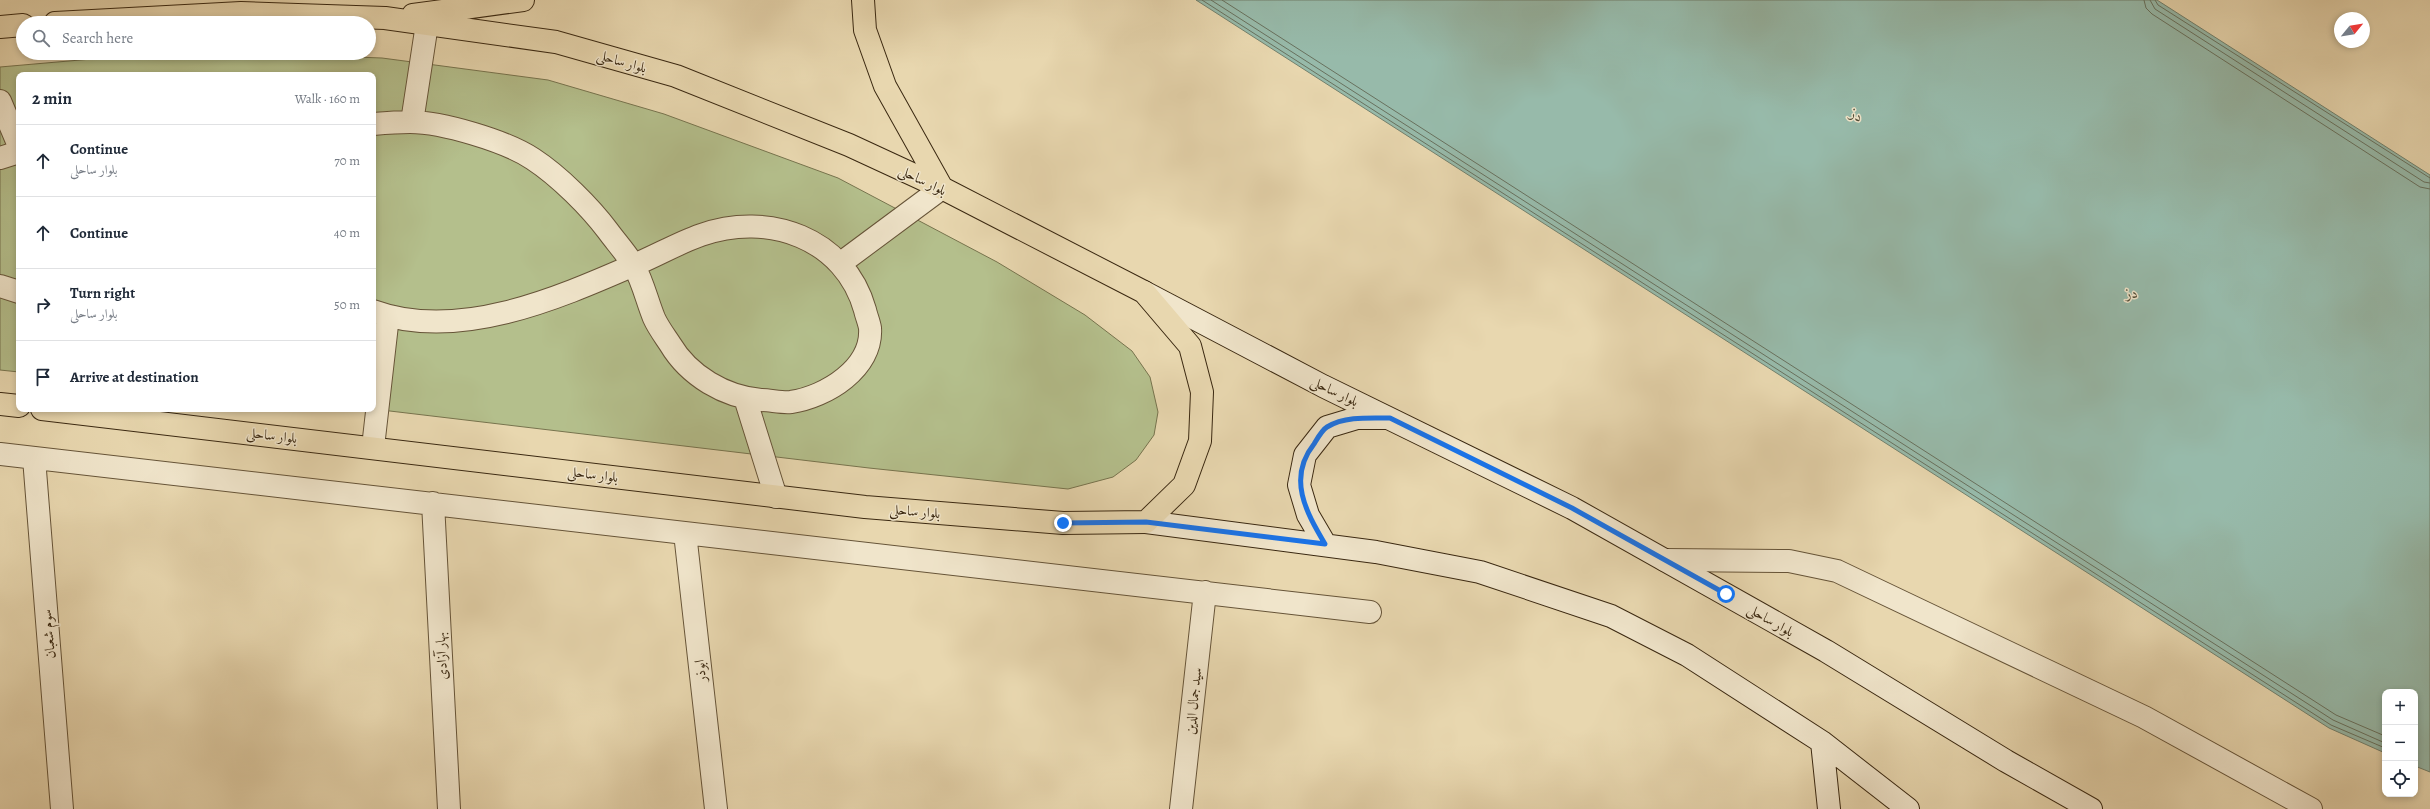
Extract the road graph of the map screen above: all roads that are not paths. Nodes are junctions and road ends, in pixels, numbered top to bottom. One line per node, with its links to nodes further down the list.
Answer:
1 (522, 0): 6 (main road)
2 (863, 0): 16 (main road)
3 (185, 16): 4 (main road, بلوار ساحلی)
4 (327, 16)
5 (376, 18): 6 (main road, بلوار ساحلی)
6 (385, 18): 7 (main road, بلوار ساحلی)
7 (428, 24): 11 (street); 16 (main road, بلوار ساحلی)
8 (16, 26): 9 (main road)
9 (0, 27)
10 (0, 101): 13 (street)
11 (412, 122): 12 (street); 18 (street)
12 (376, 124)
13 (16, 139)
14 (16, 153): 15 (street)
15 (0, 158)
16 (942, 188): 17 (street); 21 (main road, بلوار ساحلی)
17 (841, 263): 18 (street); 24 (street)
18 (634, 266): 22 (street); 24 (street)
19 (0, 286): 20 (street)
20 (16, 291)
21 (1144, 292): 29 (street, بلوار ساحلی); 35 (main road, بلوار ساحلی)
22 (380, 313): 23 (street)
23 (376, 390)
24 (744, 398): 33 (street)
25 (0, 404): 26 (main road)
26 (16, 406)
27 (68, 412): 30 (main road, بلوار ساحلی)
28 (375, 412): 30 (street)
29 (1390, 418): 37 (street); 38 (street, بلوار ساحلی)
30 (373, 447): 33 (main road, بلوار ساحلی)
31 (0, 454): 32 (street)
32 (34, 458): 34 (street); 42 (street, سوم شعبان)
33 (776, 497): 35 (main road, بلوار ساحلی)
34 (434, 503): 36 (street); 43 (street, بهار آزادی)
35 (1146, 522): 37 (street, بلوار ساحلی)
36 (685, 533): 39 (street); 44 (street, ابوذر)
37 (1325, 544): 41 (street, بلوار ساحلی)
38 (1665, 560): 48 (street, بلوار ساحلی); 49 (street)
39 (1205, 592): 40 (street); 45 (street, سید جمال الدین)
40 (1370, 612)
41 (1822, 742): 46 (street); 47 (street, بلوار ساحلی)
42 (62, 809)
43 (449, 809)
44 (716, 809)
45 (1181, 809)
46 (1829, 809)
47 (1908, 809)
48 (2091, 809)
49 (2310, 809)

